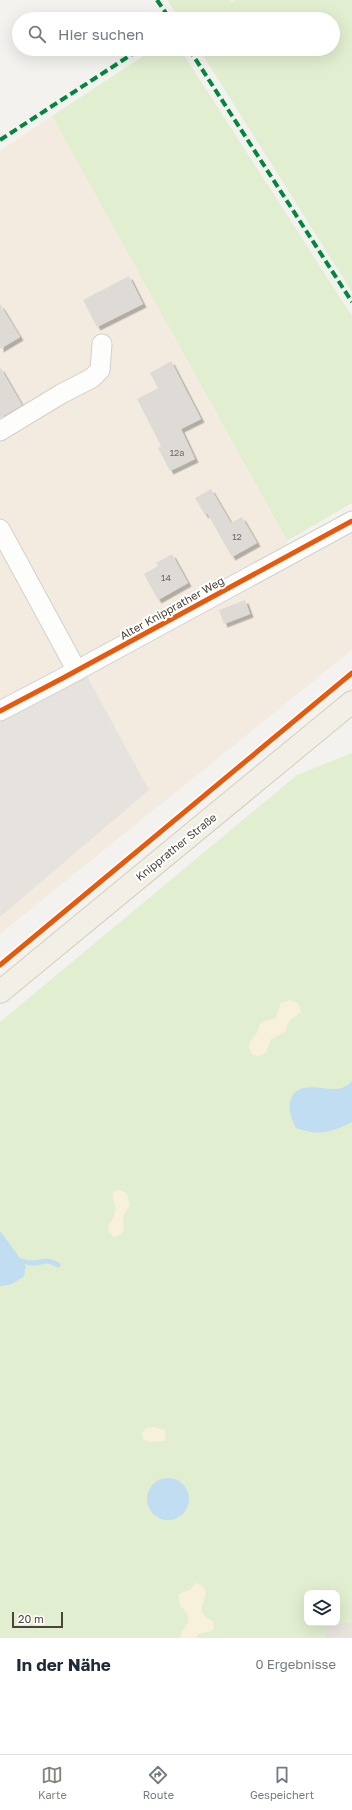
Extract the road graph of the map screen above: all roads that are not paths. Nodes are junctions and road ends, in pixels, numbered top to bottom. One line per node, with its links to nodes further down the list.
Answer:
1 (102, 344): 2 (street)
2 (0, 431)
3 (352, 521): 5 (street, Alter Knipprather Weg)
4 (0, 529): 5 (street)
5 (77, 671): 7 (street, Alter Knipprather Weg)
6 (352, 702): 9 (main road, Knipprather Straße)
7 (0, 711)
8 (352, 715): 9 (street)
9 (311, 736): 10 (main road, Knipprather Straße)
10 (0, 992)

